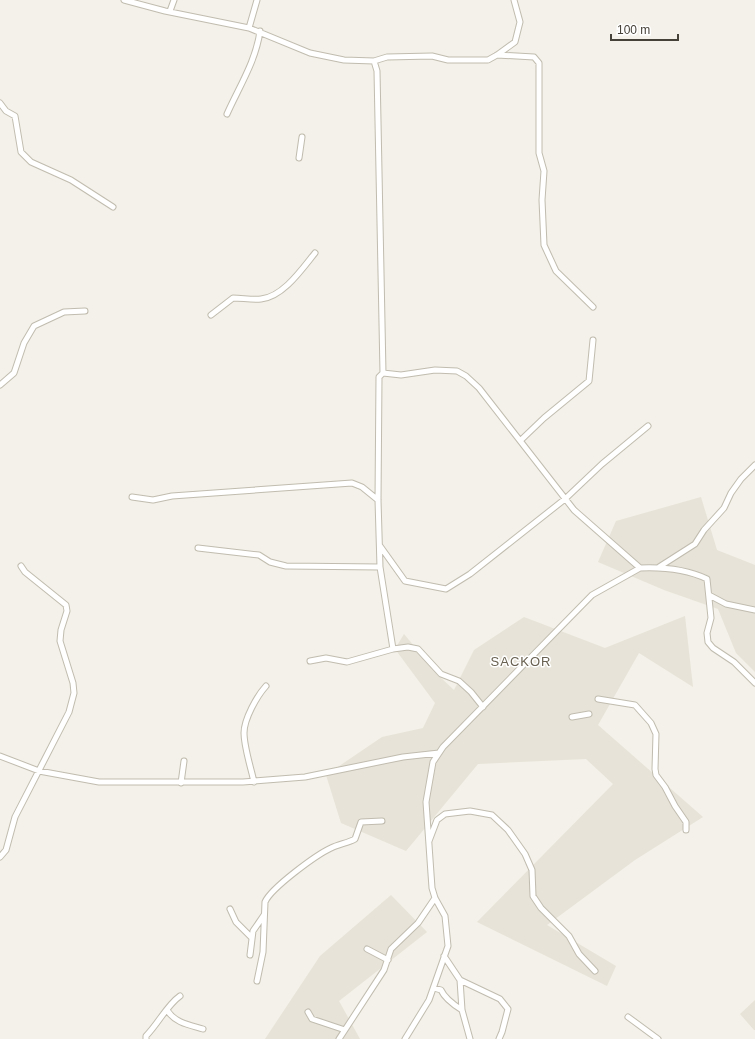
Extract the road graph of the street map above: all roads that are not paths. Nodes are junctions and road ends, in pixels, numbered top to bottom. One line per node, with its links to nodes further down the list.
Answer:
1 (124, 0): 5 (street)
2 (174, 0): 5 (street)
3 (257, 0): 6 (street)
4 (514, 0): 8 (street)
5 (170, 11): 6 (street)
6 (249, 28): 7 (street)
7 (260, 31): 9 (street); 11 (street)
8 (497, 55): 9 (street); 16 (street)
9 (374, 61): 20 (street)
10 (0, 103): 14 (street)
11 (227, 114)
12 (302, 137): 13 (street)
13 (299, 158)
14 (113, 207)
15 (315, 253): 18 (street)
16 (592, 307)
17 (85, 311): 21 (street)
18 (211, 315)
19 (593, 340): 23 (street)
20 (383, 373): 23 (street); 27 (street)
21 (0, 385)
22 (648, 426): 26 (street)
23 (521, 440): 26 (street)
24 (755, 465): 32 (street)
25 (132, 497): 27 (street)
26 (566, 499): 28 (street); 33 (street)
27 (378, 500): 28 (street)
28 (380, 545): 31 (street)
29 (198, 548): 31 (street)
30 (21, 566): 47 (street)
31 (380, 567): 36 (street)
32 (659, 567): 33 (street); 34 (street)
33 (640, 568): 41 (street)
34 (709, 595): 35 (street); 38 (street)
35 (755, 610)
36 (393, 649): 37 (street); 41 (street)
37 (310, 661)
38 (755, 683)
39 (266, 686): 48 (street)
40 (598, 699): 51 (street)
41 (483, 707): 44 (street)
42 (590, 714): 43 (street)
43 (572, 717)
44 (438, 754): 48 (street); 52 (street)
45 (0, 756): 47 (street)
46 (184, 761): 49 (street)
47 (39, 771): 49 (street); 53 (street)
48 (254, 782): 49 (street)
49 (181, 783)
50 (382, 821): 56 (street)
51 (686, 830)
52 (428, 842): 54 (street); 64 (street)
53 (0, 857)
54 (435, 898): 60 (street); 61 (street)
55 (230, 909): 57 (street)
56 (265, 914): 57 (street); 65 (street)
57 (250, 937): 59 (street)
58 (367, 949): 61 (street)
59 (250, 955)
60 (444, 956): 62 (street); 63 (street)
61 (388, 960): 74 (street)
62 (442, 965): 63 (street); 67 (street)
63 (452, 968): 66 (street)
64 (595, 971)
65 (257, 980)
66 (460, 980): 70 (street); 79 (street)
67 (434, 988): 70 (street); 77 (street)
68 (180, 996): 69 (street)
69 (167, 1010): 73 (street); 75 (street)
70 (462, 1010): 78 (street)
71 (308, 1012): 74 (street)
72 (628, 1017): 80 (street)
73 (203, 1029)
74 (345, 1030): 76 (street)
75 (146, 1039)
76 (339, 1039)
77 (405, 1039)
78 (470, 1039)
79 (499, 1039)
80 (658, 1039)

